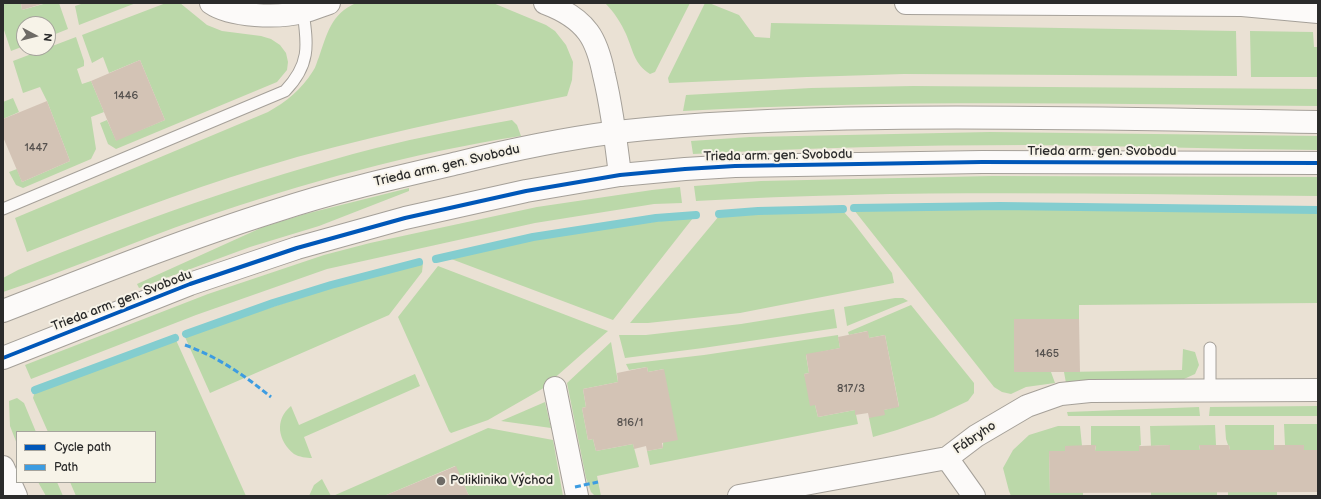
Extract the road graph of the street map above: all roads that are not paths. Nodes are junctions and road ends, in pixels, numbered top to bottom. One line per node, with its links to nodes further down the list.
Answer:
1 (329, 3): 6 (street)
2 (545, 3): 9 (street)
3 (906, 3): 4 (street)
4 (1244, 4): 7 (street)
5 (214, 5): 6 (street)
6 (302, 12): 12 (lane)
7 (1318, 12)
8 (1318, 122): 9 (street, Trieda arm. gen. Svobodu)
9 (615, 133): 11 (street); 13 (street, Trieda arm. gen. Svobodu)
10 (1318, 163): 11 (street, Trieda arm. gen. Svobodu)
11 (620, 175): 15 (street, Trieda arm. gen. Svobodu)
12 (3, 209)
13 (3, 311)
14 (1210, 348): 17 (lane)
15 (3, 358)
16 (555, 388): 22 (street)
17 (1210, 390): 18 (street, Fábryho); 19 (street, Fábryho)
18 (1318, 390)
19 (947, 458): 23 (street, Fábryho); 24 (street)
20 (3, 467): 21 (street)
21 (16, 496)
22 (577, 496)
23 (739, 496)
24 (974, 496)

